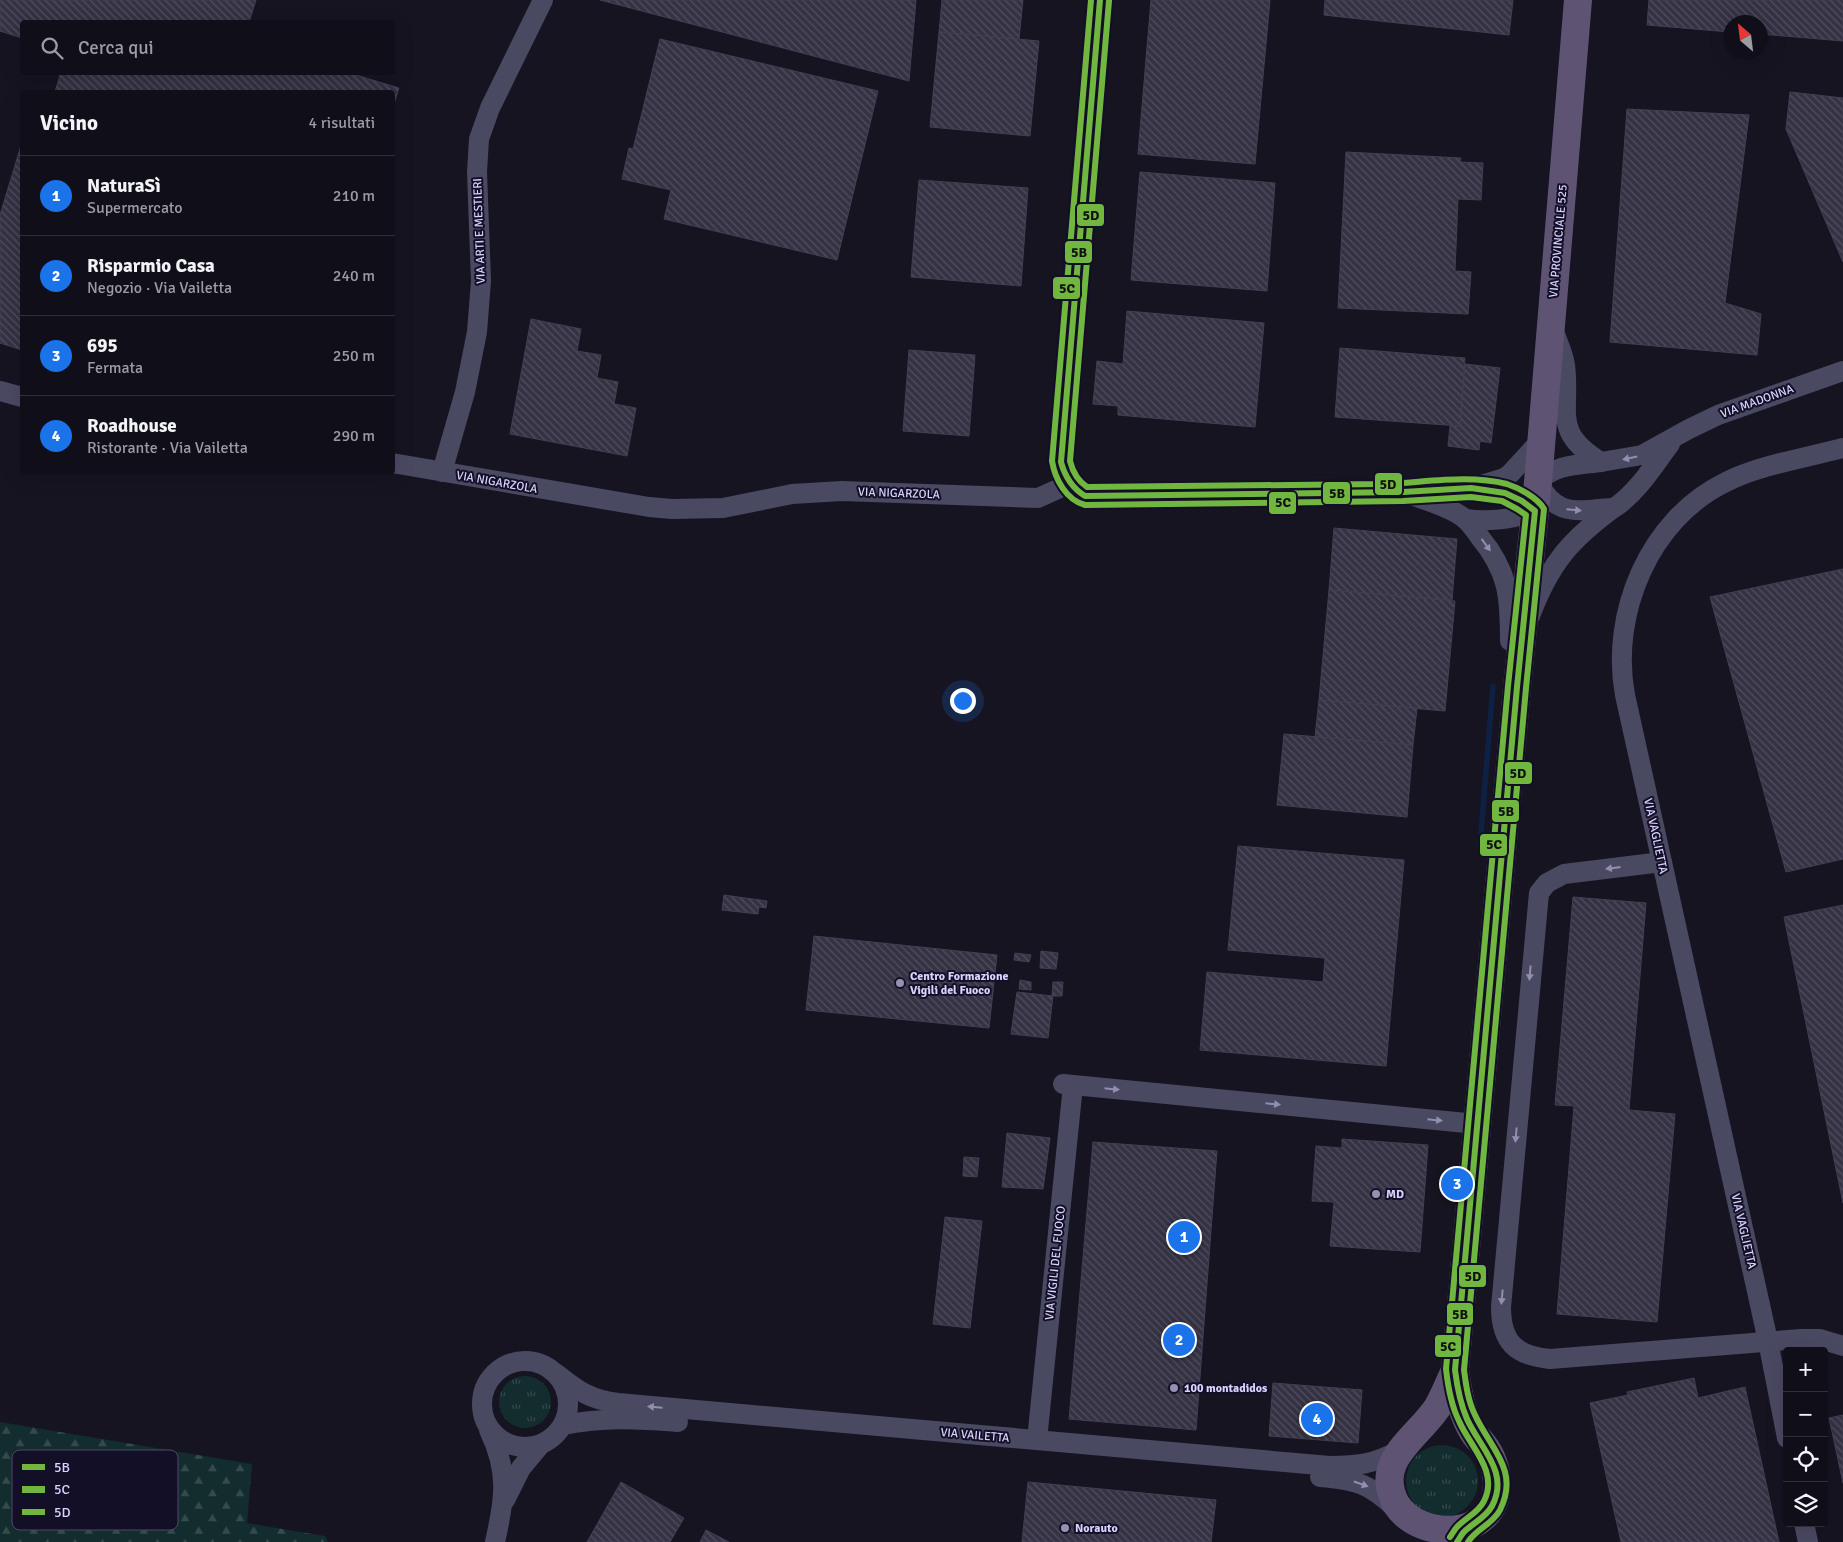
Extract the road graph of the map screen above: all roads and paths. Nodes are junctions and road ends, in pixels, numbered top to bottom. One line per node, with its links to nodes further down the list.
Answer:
1 (543, 0): 13 (street, VIA ARTI E MESTIERI)
2 (1100, 0): 15 (street)
3 (1578, 0): 4 (main road, VIA PROVINCIALE 525)
4 (1551, 325): 9 (main road, VIA PROVINCIALE 525); 11 (street)
5 (1843, 371): 8 (street, VIA MADONNA)
6 (0, 392): 7 (street)
7 (20, 397)
8 (1674, 438): 11 (street, VIA MADONNA, one-way to 11); 18 (street, VIA MADONNA)
9 (1542, 439): 14 (main road, VIA PROVINCIALE 525); 16 (street)
10 (1843, 448): 23 (street, VIA VAGLIETTA)
11 (1602, 462): 14 (street, VIA MADONNA)
12 (395, 464): 13 (street, VIA NIGARZOLA)
13 (442, 472): 15 (street, VIA NIGARZOLA)
14 (1538, 482): 18 (street, one-way to 18); 19 (main road, VIA PROVINCIALE 525)
15 (1070, 484): 17 (street)
16 (1471, 488): 17 (street); 19 (street)
17 (1403, 492): 20 (street)
18 (1616, 507): 21 (street, VIA MADONNA)
19 (1535, 512): 20 (street); 21 (main road, VIA PROVINCIALE 525)
20 (1465, 519): 22 (street, one-way to 22)
21 (1522, 639): 22 (main road, VIA PROVINCIALE 525)
22 (1517, 687): 24 (main road, VIA PROVINCIALE 525)
23 (1662, 862): 26 (street, VIA VAGLIETTA); 26 (street, one-way to 26)
24 (1477, 1124): 27 (main road, VIA PROVINCIALE 525); 33 (street, VIA VIGILI DEL FUOCO, one-way to 24)
25 (1843, 1346): 26 (street)
26 (1769, 1349): 32 (street, VIA VAGLIETTA)
27 (1455, 1370): 31 (main road); 34 (main road)
28 (557, 1374): 29 (street); 30 (street); 33 (street, VIA VAILETTA, one-way to 28)
29 (484, 1420): 35 (street); 36 (street)
30 (563, 1425): 35 (street); 38 (street, VIA VAILETTA, one-way to 38)
31 (1474, 1435): 34 (main road); 39 (main road)
32 (1787, 1437)
33 (1037, 1440): 34 (street, VIA VAILETTA)
34 (1407, 1442): 38 (main road)
35 (541, 1444): 36 (street)
36 (504, 1504): 40 (street)
37 (1805, 1527): 41 (street)
38 (1416, 1529): 39 (main road)
39 (1461, 1536)
40 (495, 1542)
41 (1808, 1542)

